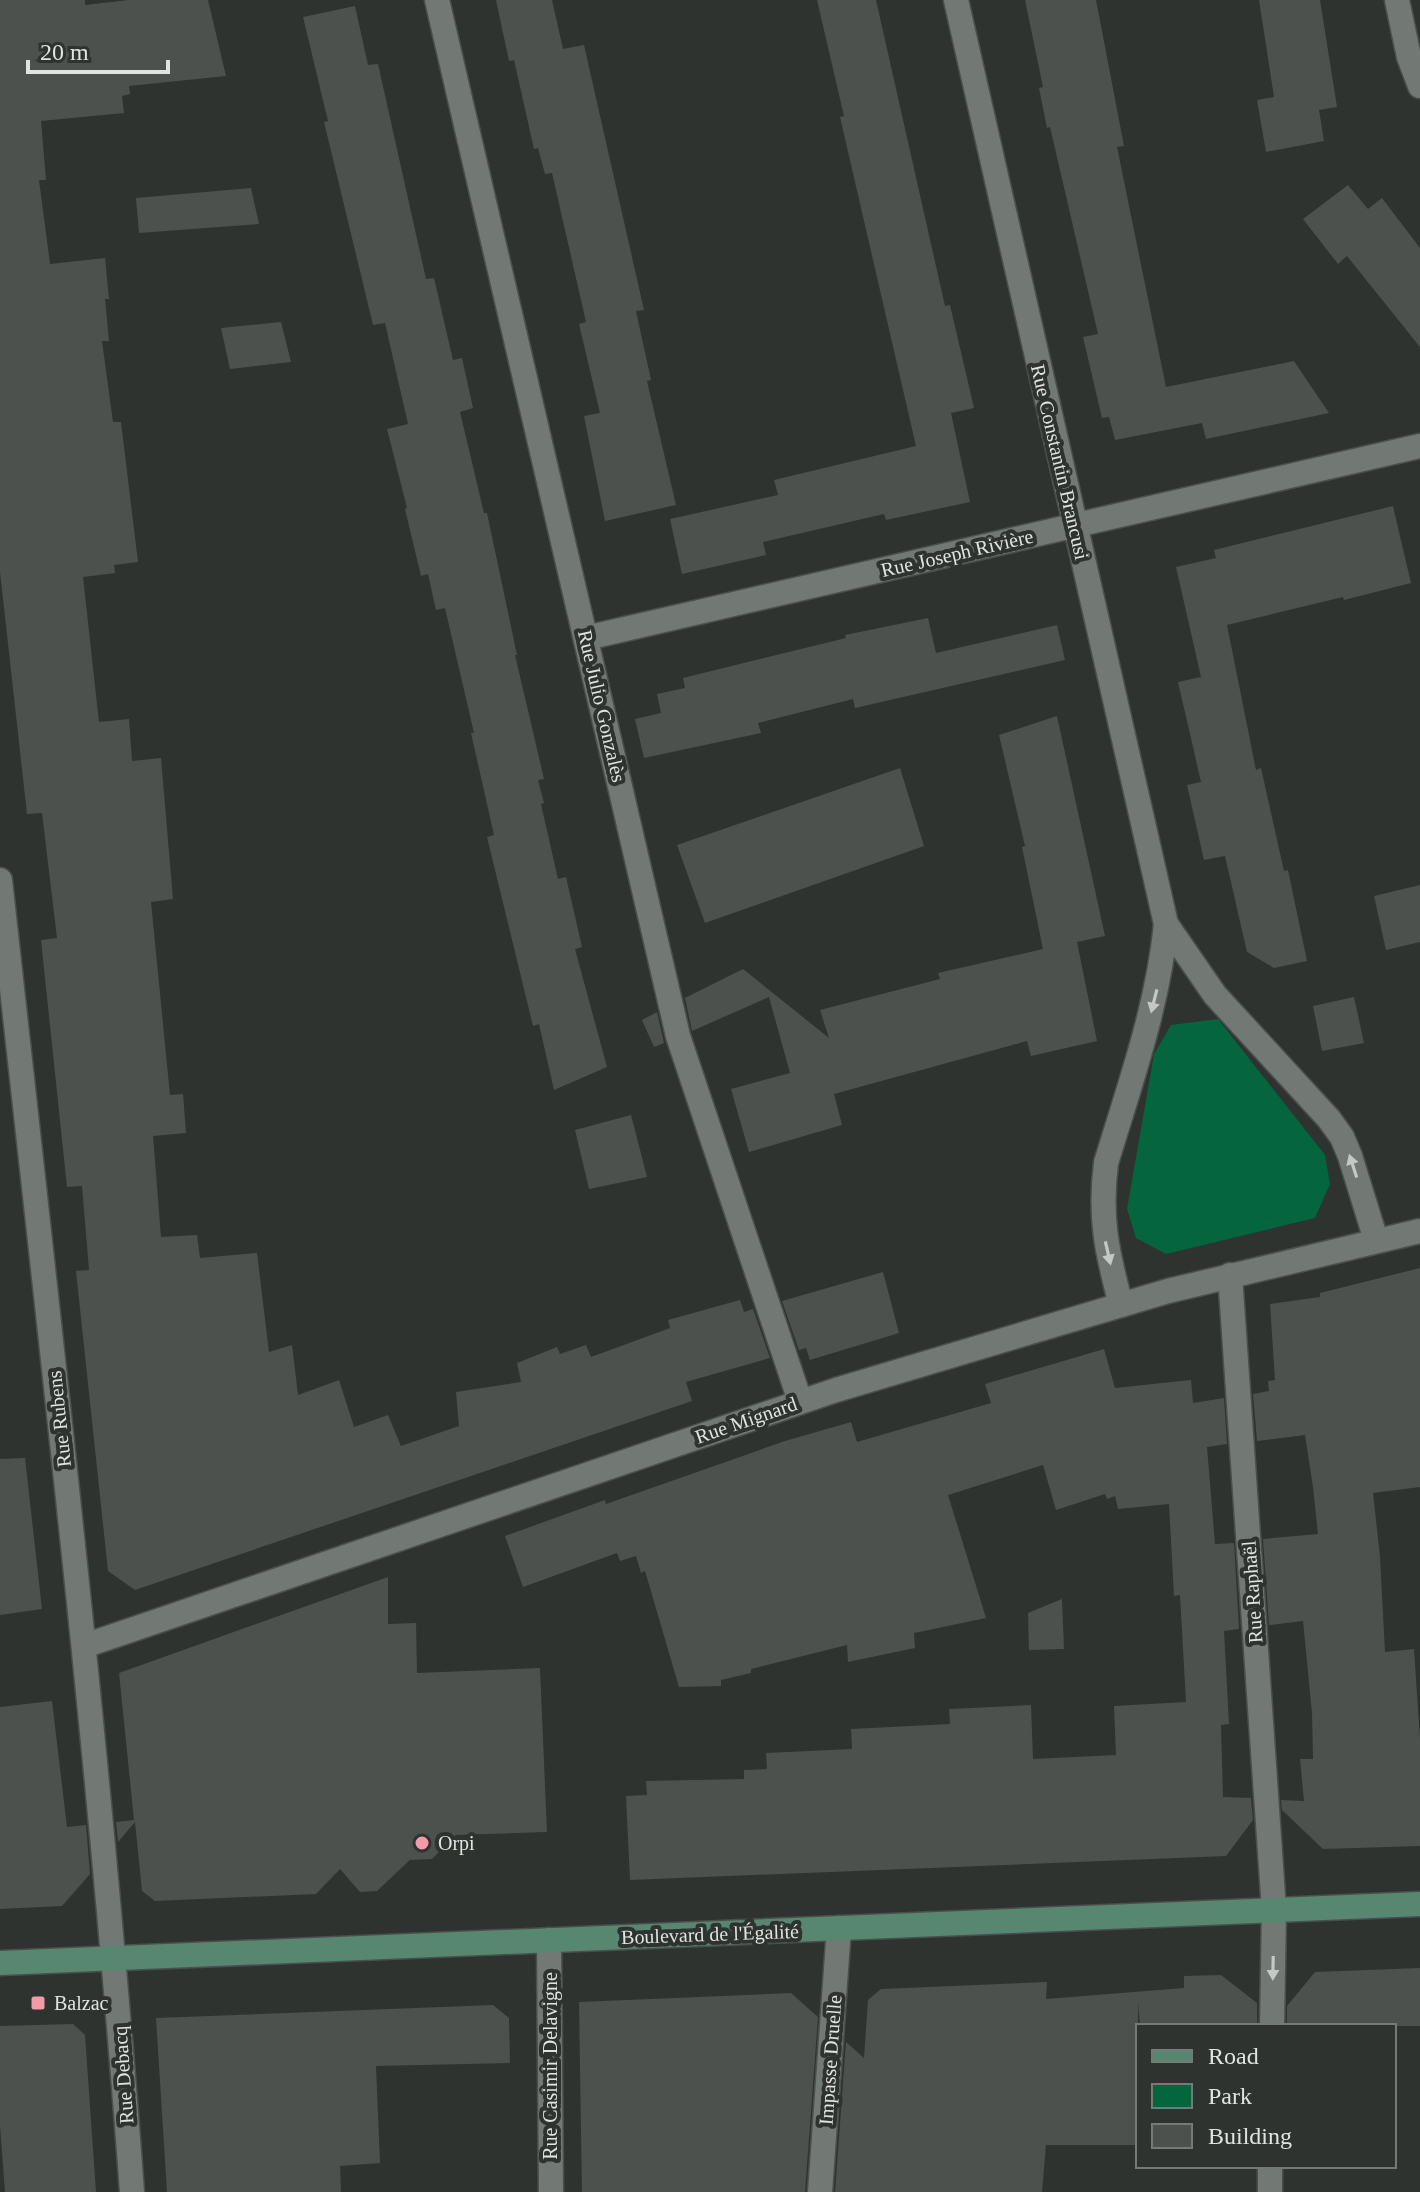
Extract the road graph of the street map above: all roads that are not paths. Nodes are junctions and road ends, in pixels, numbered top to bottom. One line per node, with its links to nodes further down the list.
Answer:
1 (437, 0): 7 (street, Rue Julio Gonzalès)
2 (956, 0): 6 (street, Rue Constantin Brancusi)
3 (1397, 0): 4 (street)
4 (1420, 86)
5 (1420, 446): 6 (street, Rue Joseph Rivière)
6 (1075, 526): 7 (street, Rue Joseph Rivière); 9 (street, Rue Constantin Brancusi)
7 (586, 638): 14 (street, Rue Julio Gonzalès)
8 (0, 880): 15 (street, Rue Rubens)
9 (1166, 924): 11 (street, Rue Constantin Brancusi, one-way to 9); 13 (street, Rue Constantin Brancusi, one-way to 13)
10 (1420, 1231): 11 (street, Rue Mignard)
11 (1376, 1240): 12 (street, Rue Mignard)
12 (1230, 1275): 13 (street, Rue Mignard); 17 (street, Rue Raphaël)
13 (1121, 1305): 14 (street, Rue Mignard)
14 (800, 1401): 15 (street, Rue Mignard)
15 (84, 1646): 20 (street, Rue Rubens)
16 (1420, 1904): 17 (main road, Boulevard de l'Égalité)
17 (1274, 1910): 18 (main road, Boulevard de l'Égalité); 22 (street, Rue Raphaël, one-way to 22)
18 (839, 1928): 19 (main road, Boulevard de l'Égalité); 26 (street, Impasse Druelle)
19 (549, 1940): 20 (main road, Boulevard de l'Égalité); 25 (street, Rue Casimir Delavigne)
20 (115, 1958): 21 (main road, Boulevard de l'Égalité); 24 (street, Rue Debacq)
21 (0, 1963)
22 (1272, 2024)
23 (1270, 2168): 27 (street)
24 (132, 2192)
25 (551, 2192)
26 (820, 2192)
27 (1270, 2192)

